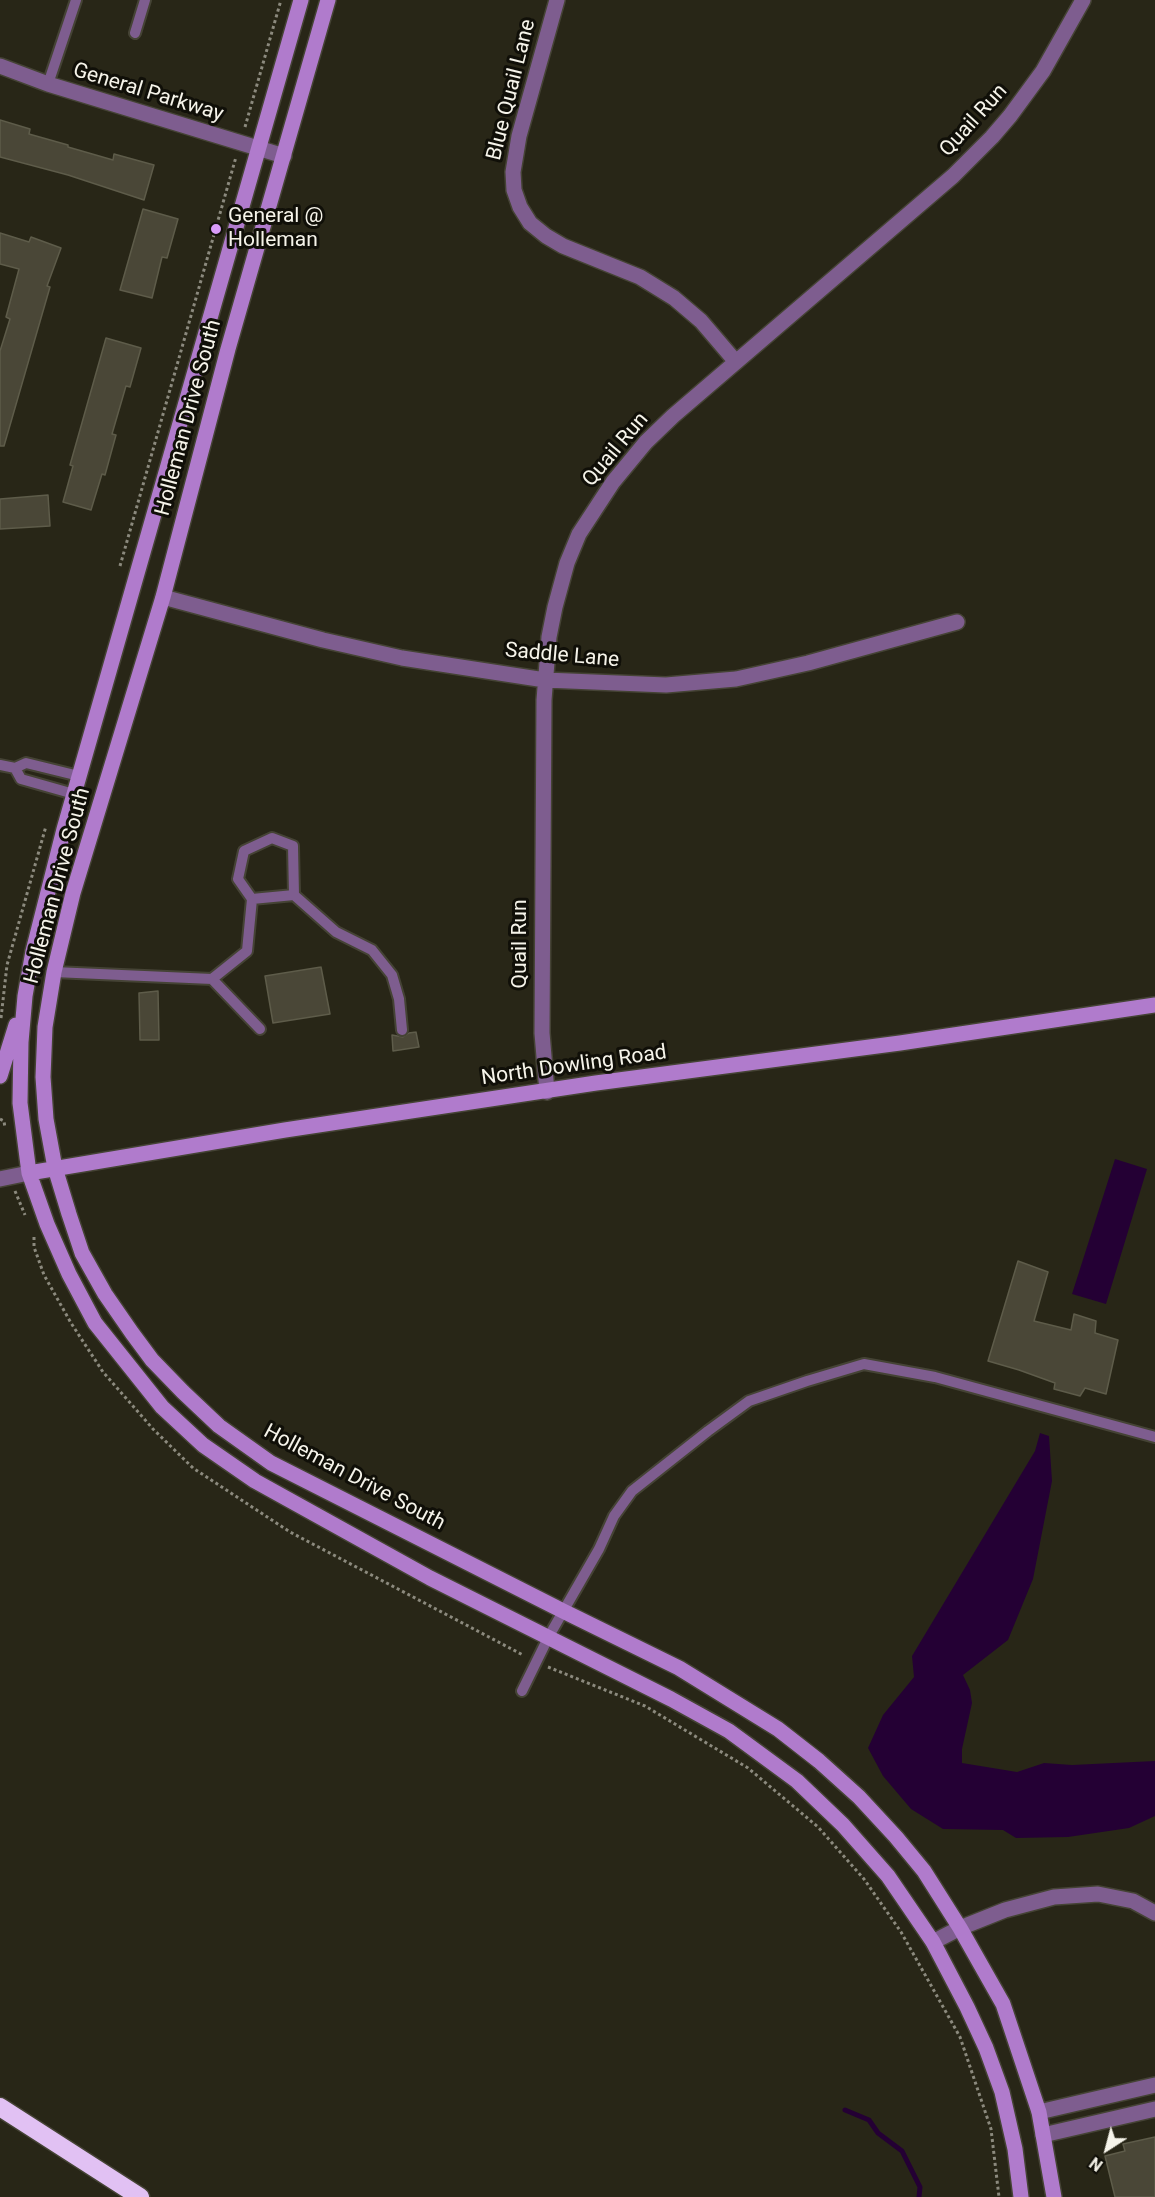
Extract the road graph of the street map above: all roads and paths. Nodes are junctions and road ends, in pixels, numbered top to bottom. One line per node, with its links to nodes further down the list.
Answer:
1 (76, 0): 10 (lane)
2 (145, 0): 8 (lane)
3 (281, 0): 11 (path)
4 (301, 0): 12 (street, Holleman Drive South)
5 (328, 0): 13 (street, Holleman Drive South)
6 (557, 0): 14 (street, Blue Quail Lane)
7 (1083, 0): 14 (street, Quail Run)
8 (135, 33)
9 (0, 66): 10 (street, General Parkway)
10 (48, 84): 11 (street, General Parkway)
11 (240, 143): 12 (street, General Parkway); 15 (path)
12 (258, 148): 13 (street, General Parkway); 21 (street, Holleman Drive South)
13 (284, 156): 16 (street, Holleman Drive South)
14 (736, 362): 18 (street, Quail Run)
15 (123, 553)
16 (163, 597): 18 (street, Saddle Lane); 25 (street, Holleman Drive South)
17 (957, 622): 18 (street, Saddle Lane)
18 (545, 680): 32 (street, Quail Run)
19 (0, 765): 20 (lane)
20 (15, 768): 21 (lane); 22 (lane)
21 (80, 776): 22 (street, Holleman Drive South)
22 (74, 794): 27 (street, Holleman Drive South)
23 (294, 895): 24 (lane); 24 (lane); 30 (lane)
24 (252, 899): 26 (lane)
25 (54, 972): 26 (lane); 35 (street, Holleman Drive South)
26 (212, 979): 29 (lane)
27 (25, 996): 31 (street); 36 (street, Holleman Drive South)
28 (1155, 1005): 32 (street, North Dowling Road)
29 (260, 1029)
30 (402, 1030)
31 (0, 1076)
32 (547, 1092): 35 (street, North Dowling Road)
33 (0, 1119): 34 (path)
34 (5, 1130)
35 (55, 1168): 36 (street, North Dowling Road); 41 (street, Holleman Drive South)
36 (29, 1173): 37 (street, North Dowling Road); 42 (street, Holleman Drive South)
37 (5, 1178): 38 (path)
38 (27, 1218)
39 (34, 1228): 43 (path)
40 (1155, 1437): 41 (lane)
41 (563, 1611): 42 (lane); 46 (street, Holleman Drive South)
42 (549, 1636): 43 (lane); 47 (street, Holleman Drive South)
43 (536, 1662): 44 (lane); 54 (path)
44 (522, 1691)
45 (1155, 1913): 46 (street)
46 (960, 1928): 47 (street); 51 (street, Holleman Drive South)
47 (933, 1942): 55 (street, Holleman Drive South)
48 (1155, 2085): 51 (street)
49 (0, 2107): 53 (highway)
50 (1155, 2109): 52 (street)
51 (1039, 2112): 52 (street, Holleman Drive South)
52 (1043, 2135): 56 (street, Holleman Drive South)
53 (140, 2197)
54 (999, 2197)
55 (1021, 2197)
56 (1054, 2197)

